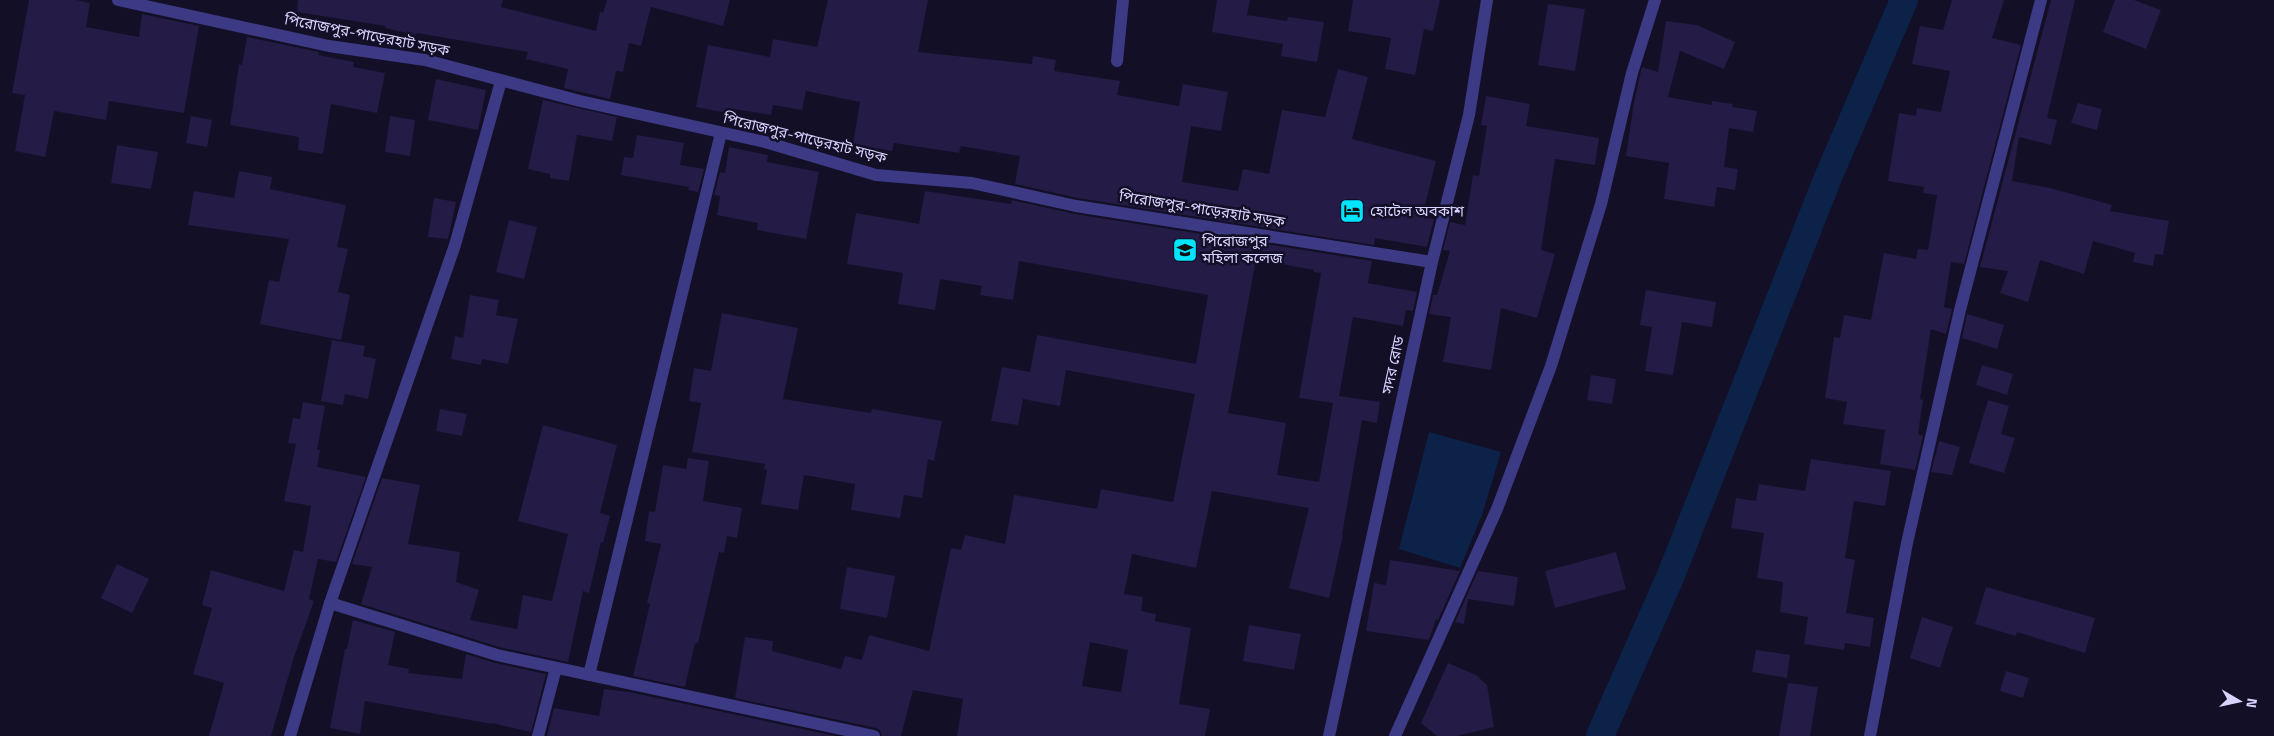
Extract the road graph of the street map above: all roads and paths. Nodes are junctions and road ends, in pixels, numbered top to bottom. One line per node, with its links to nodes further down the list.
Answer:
1 (118, 0): 7 (street, পিরোজপুর-পাড়েরহাট সড়ক)
2 (1123, 0): 6 (street)
3 (1487, 0): 9 (street, সদর রোড)
4 (1656, 0): 17 (street)
5 (2041, 0): 18 (street)
6 (1117, 61)
7 (501, 81): 8 (street, পিরোজপুর-পাড়েরহাট সড়ক); 10 (street)
8 (721, 133): 9 (street, পিরোজপুর-পাড়েরহাট সড়ক); 12 (street)
9 (1432, 262): 16 (street, সদর রোড)
10 (330, 603): 11 (street); 13 (street)
11 (556, 668): 12 (street); 14 (street)
12 (589, 675): 15 (street)
13 (290, 736)
14 (538, 736)
15 (874, 736)
16 (1329, 736)
17 (1395, 736)
18 (1870, 736)

